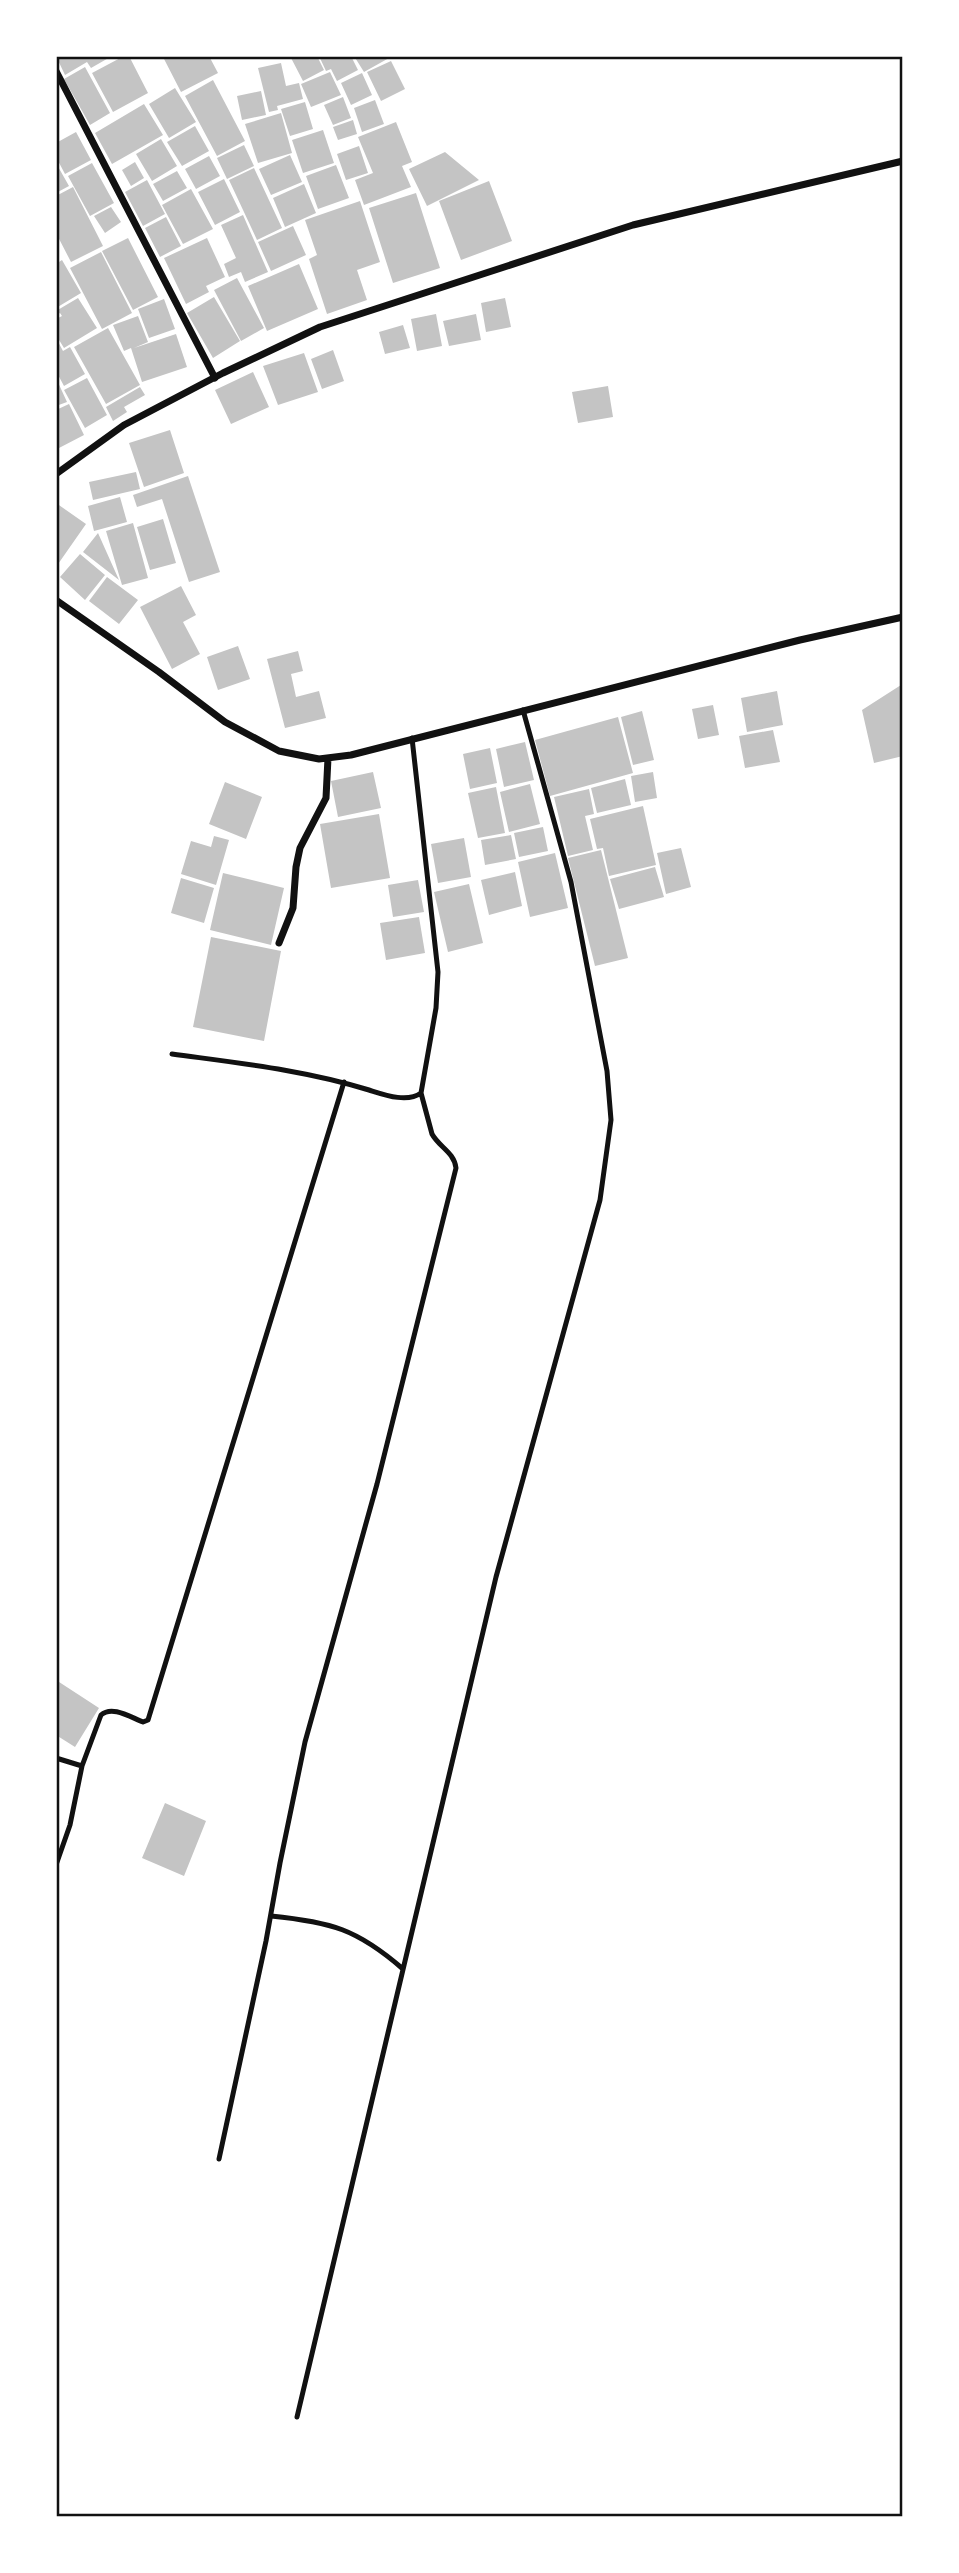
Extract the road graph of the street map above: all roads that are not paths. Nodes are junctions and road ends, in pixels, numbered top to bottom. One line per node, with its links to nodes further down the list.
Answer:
1 (56, 71): 3 (street)
2 (903, 161): 3 (street)
3 (215, 378): 4 (street)
4 (56, 474)
5 (56, 600): 9 (street)
6 (903, 617): 7 (street)
7 (523, 710): 8 (street); 18 (lane)
8 (412, 738): 9 (street); 13 (lane)
9 (328, 758): 10 (street)
10 (279, 943)
11 (172, 1054): 12 (lane)
12 (344, 1082): 13 (lane); 15 (lane)
13 (421, 1093): 17 (lane)
14 (56, 1758): 15 (lane)
15 (82, 1766): 16 (lane)
16 (56, 1865)
17 (271, 1916): 18 (lane); 19 (lane)
18 (403, 1969): 20 (lane)
19 (219, 2159)
20 (297, 2417)

